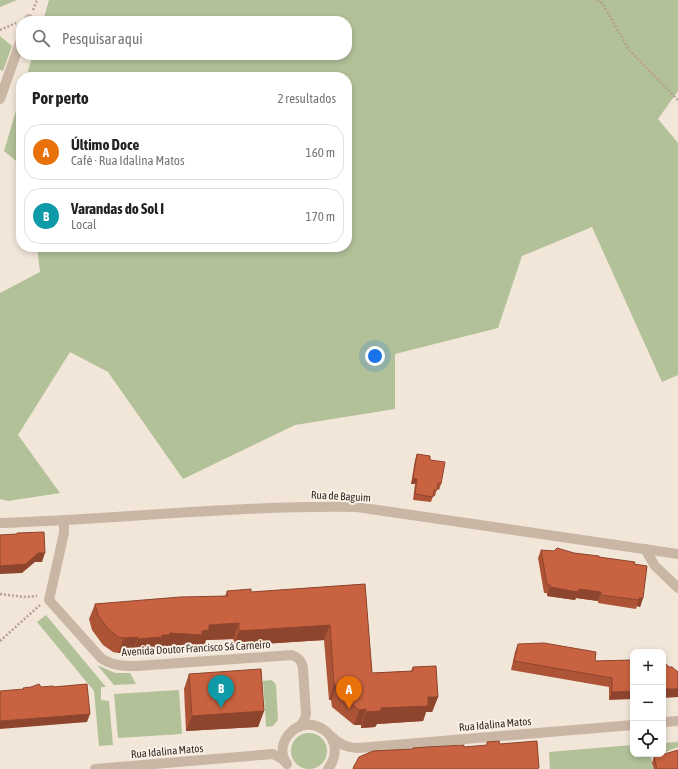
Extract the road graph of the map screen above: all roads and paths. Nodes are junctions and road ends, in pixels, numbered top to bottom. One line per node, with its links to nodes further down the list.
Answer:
1 (597, 0): 6 (path)
2 (16, 24): 3 (path)
3 (0, 30)
4 (16, 54): 5 (street)
5 (0, 99)
6 (678, 100)
7 (64, 521): 8 (street, Rua de Baguim); 9 (street, Rua de Baguim); 13 (street)
8 (0, 523)
9 (646, 549): 10 (street, Rua de Baguim); 11 (street)
10 (678, 554)
11 (678, 588)
12 (0, 594): 13 (path)
13 (49, 596): 14 (path); 15 (street, Avenida Doutor Francisco Sá Carneiro)
14 (0, 641)
15 (306, 709): 19 (street, Avenida Doutor Francisco Sá Carneiro); 20 (street, Avenida Doutor Francisco Sá Carneiro)
16 (678, 721): 17 (street)
17 (666, 722)
18 (630, 725): 23 (street, Rua Idalina Matos)
19 (316, 726): 20 (street); 21 (street, Rua Idalina Matos)
20 (299, 727): 22 (street, Rua Idalina Matos)
21 (332, 737): 23 (street, Rua Idalina Matos); 26 (street)
22 (284, 742): 24 (street, Rua Idalina Matos); 25 (street)
23 (358, 748): 26 (street, Rua Idalina Matos)
24 (265, 755): 25 (street, Rua Idalina Matos); 27 (street, Rua Idalina Matos)
25 (288, 766)
26 (331, 766)
27 (100, 769)

